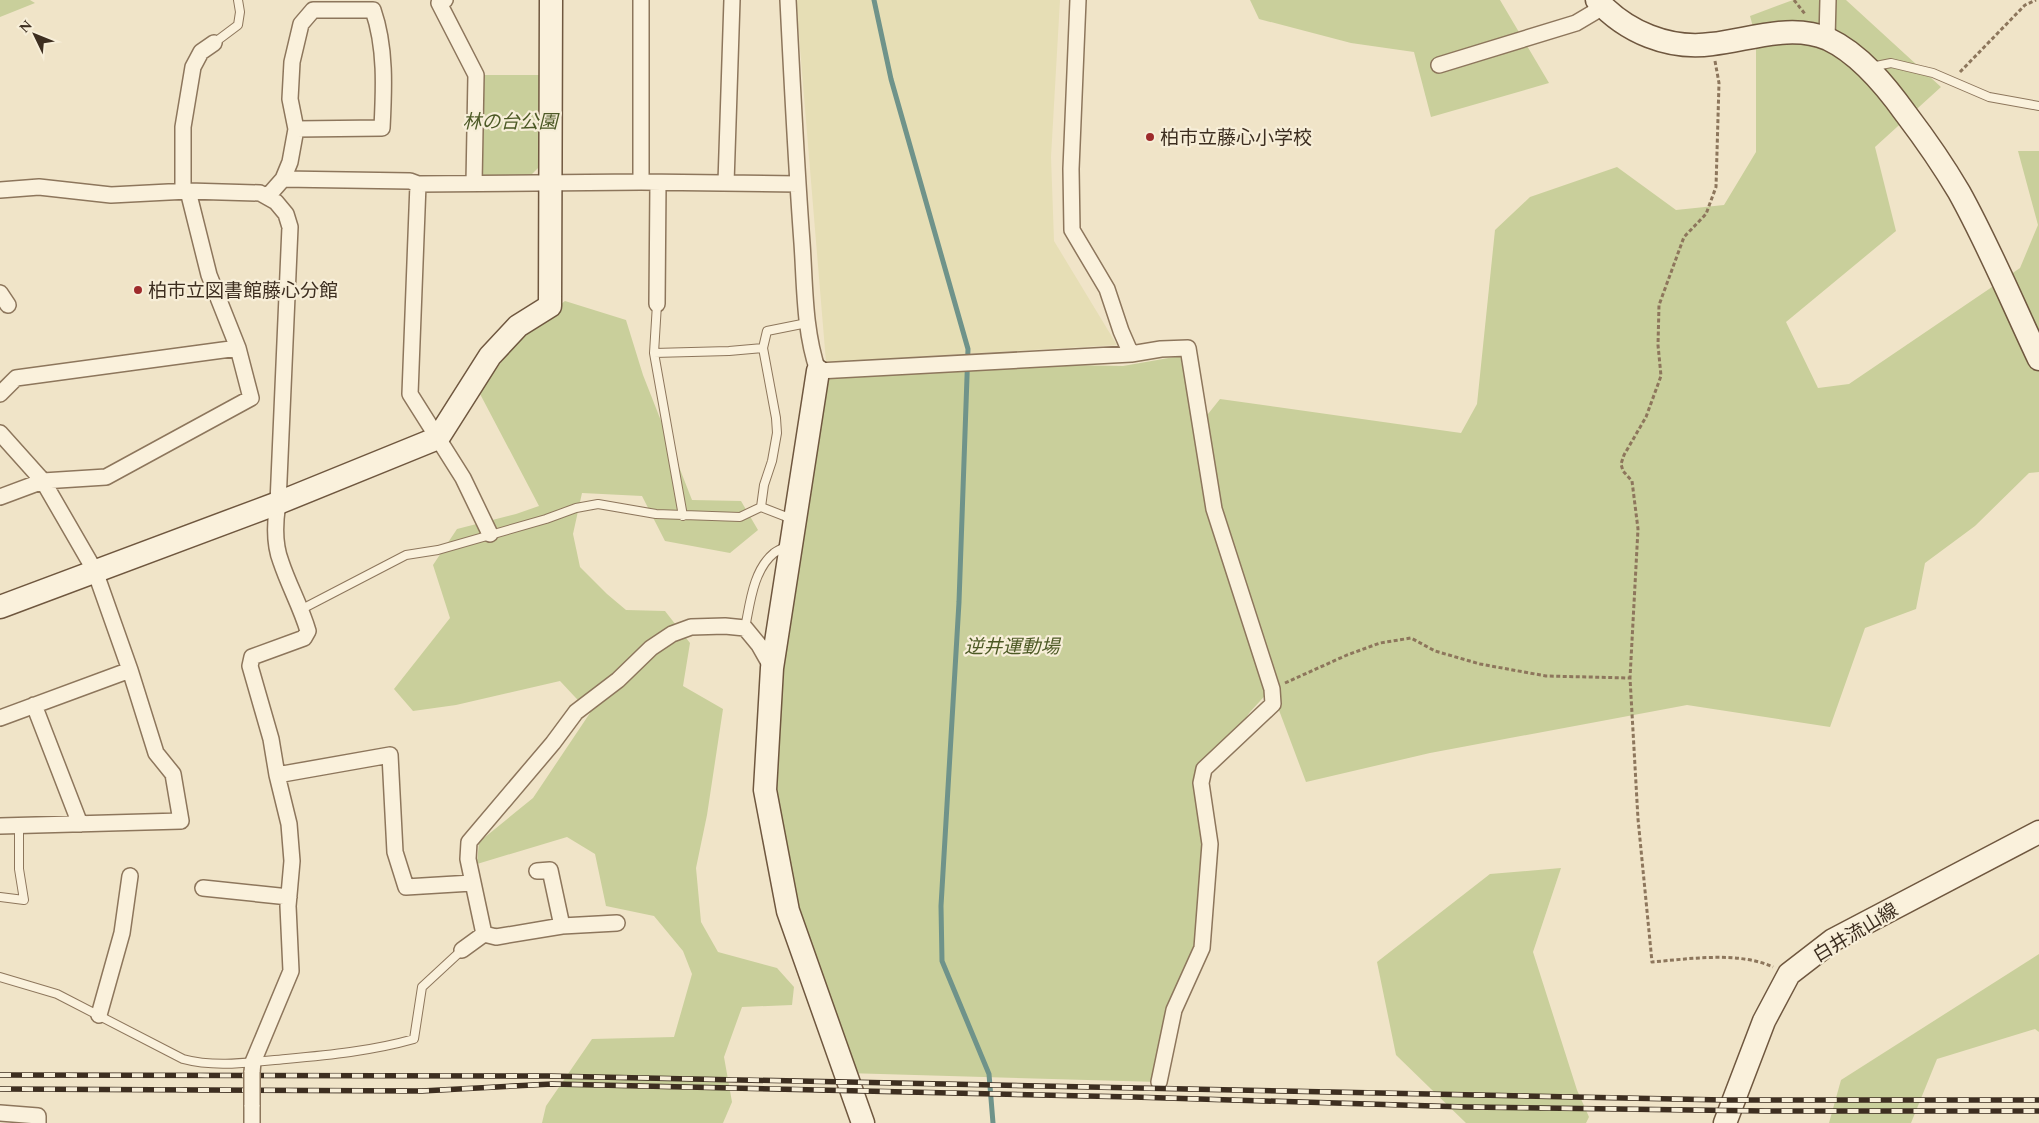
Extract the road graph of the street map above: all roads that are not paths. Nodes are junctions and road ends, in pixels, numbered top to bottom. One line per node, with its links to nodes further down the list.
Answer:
1 (238, 0): 11 (lane)
2 (445, 0): 18 (street)
3 (551, 0): 21 (street)
4 (641, 0): 17 (street)
5 (732, 0): 22 (street)
6 (788, 0): 23 (street)
7 (1078, 0): 32 (street)
8 (1828, 0): 10 (street)
9 (1600, 3): 10 (street); 12 (street)
10 (1827, 39): 13 (street)
11 (214, 43): 25 (street)
12 (1439, 65)
13 (1866, 68): 14 (lane); 33 (street)
14 (2039, 106)
15 (296, 129): 15 (street); 16 (street)
16 (283, 179): 20 (street); 26 (street)
17 (641, 182): 19 (street); 21 (street)
18 (474, 183): 20 (street); 21 (street)
19 (658, 183): 22 (street); 27 (street)
20 (418, 184): 37 (street)
21 (551, 184): 37 (street)
22 (726, 184): 23 (street)
23 (798, 184): 28 (street)
24 (0, 190): 25 (street)
25 (186, 191): 26 (street); 29 (street)
26 (268, 196): 40 (street)
27 (657, 304): 31 (lane)
28 (807, 324): 30 (lane); 34 (street)
29 (238, 348): 35 (street); 38 (street)
30 (763, 348): 31 (lane); 41 (lane)
31 (654, 352): 42 (lane)
32 (1131, 354): 34 (street); 72 (street)
33 (2039, 359)
34 (818, 370): 43 (street)
35 (0, 394)
36 (0, 433): 38 (street)
37 (438, 438): 40 (street); 44 (street)
38 (43, 481): 39 (street); 46 (street)
39 (0, 497)
40 (278, 503): 46 (street); 48 (street)
41 (761, 507): 42 (lane); 43 (lane)
42 (684, 516): 44 (lane)
43 (795, 520): 45 (street)
44 (490, 534): 48 (lane)
45 (791, 544): 49 (lane); 50 (street)
46 (96, 572): 47 (street); 51 (street)
47 (0, 607)
48 (302, 610): 54 (street)
49 (745, 628): 50 (street); 61 (street)
50 (772, 668): 76 (street)
51 (130, 670): 52 (street); 55 (street)
52 (34, 706): 53 (street); 55 (street)
53 (0, 718)
54 (277, 775): 61 (street); 64 (street)
55 (80, 824): 57 (street)
56 (0, 826): 57 (street)
57 (19, 826): 63 (lane)
58 (2039, 832): 77 (street, 白井流山線)
59 (538, 871): 66 (street)
60 (130, 876): 70 (street)
61 (472, 883): 67 (street)
62 (203, 888): 64 (street)
63 (0, 897)
64 (289, 897): 71 (street)
65 (617, 923): 66 (street)
66 (562, 926): 67 (street)
67 (484, 934): 68 (street)
68 (462, 950): 71 (lane)
69 (0, 977): 70 (lane)
70 (98, 1015): 71 (lane)
71 (253, 1067): 75 (street, bridge)
72 (1158, 1082)
73 (0, 1112): 74 (street)
74 (38, 1123)
75 (252, 1123)
76 (863, 1123)
77 (1725, 1123)

